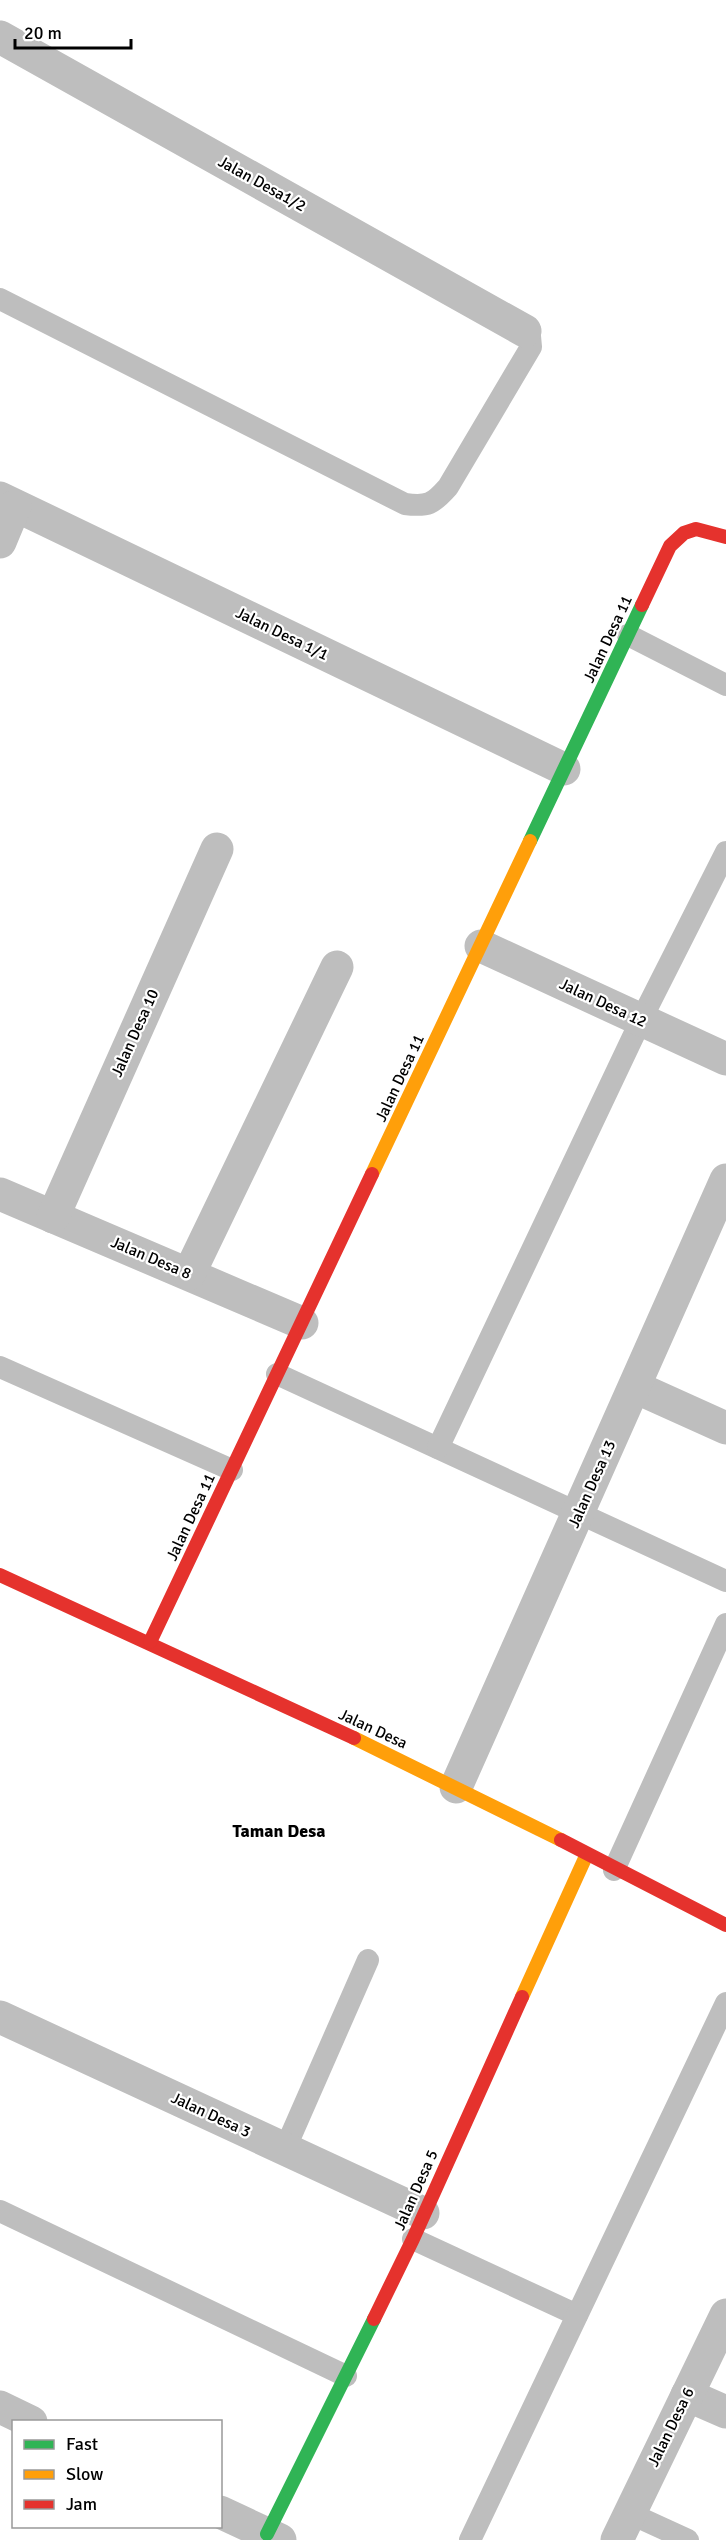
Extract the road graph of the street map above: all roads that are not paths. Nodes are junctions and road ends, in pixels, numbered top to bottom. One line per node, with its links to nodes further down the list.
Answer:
1 (3, 46): 3 (street, Jalan Desa1/2)
2 (0, 299): 3 (lane)
3 (525, 331)
4 (7, 502): 6 (street); 9 (street, Jalan Desa 1/1)
5 (726, 537): 7 (street, Jalan Desa 11)
6 (0, 542)
7 (628, 635): 8 (lane); 9 (street, Jalan Desa 11)
8 (726, 685)
9 (564, 769): 12 (street, Jalan Desa 11)
10 (217, 849): 18 (street, Jalan Desa 10)
11 (726, 852): 14 (lane)
12 (481, 946): 14 (street, Jalan Desa 12); 20 (street, Jalan Desa 11)
13 (337, 967): 19 (street)
14 (641, 1020): 15 (street, Jalan Desa 12); 25 (lane)
15 (726, 1059)
16 (726, 1180): 23 (street, Jalan Desa 13)
17 (0, 1194): 18 (street, Jalan Desa 8)
18 (52, 1216): 19 (street, Jalan Desa 8)
19 (189, 1274): 20 (street, Jalan Desa 8)
20 (302, 1323): 22 (street, Jalan Desa 11)
21 (0, 1367): 26 (lane)
22 (277, 1374): 25 (lane); 26 (street, Jalan Desa 11)
23 (635, 1387): 24 (street); 27 (street, Jalan Desa 13)
24 (726, 1428)
25 (438, 1448): 27 (lane)
26 (232, 1470): 31 (street, Jalan Desa 11)
27 (578, 1514): 29 (lane); 32 (street, Jalan Desa 13)
28 (0, 1575): 31 (street, Jalan Desa)
29 (726, 1581)
30 (726, 1624): 34 (lane)
31 (150, 1642): 32 (street, Jalan Desa)
32 (456, 1787): 33 (street, Jalan Desa)
33 (587, 1854): 34 (street, Jalan Desa); 41 (street, Jalan Desa 5)
34 (614, 1870): 35 (street, Jalan Desa)
35 (726, 1924)
36 (368, 1960): 39 (lane)
37 (726, 2003): 42 (lane)
38 (0, 2017): 39 (street, Jalan Desa 3)
39 (285, 2149): 41 (street, Jalan Desa 3)
40 (0, 2211): 44 (lane)
41 (418, 2226): 42 (lane); 44 (street, Jalan Desa 5)
42 (577, 2315): 52 (lane)
43 (726, 2315): 45 (street, Jalan Desa 6)
44 (346, 2376): 51 (street, Jalan Desa 5)
45 (687, 2395): 47 (street); 50 (street, Jalan Desa 6)
46 (0, 2407): 48 (street)
47 (726, 2412)
48 (29, 2420)
49 (222, 2513): 51 (street)
50 (623, 2526): 53 (lane)
51 (273, 2537)
52 (470, 2540)
53 (688, 2540)

